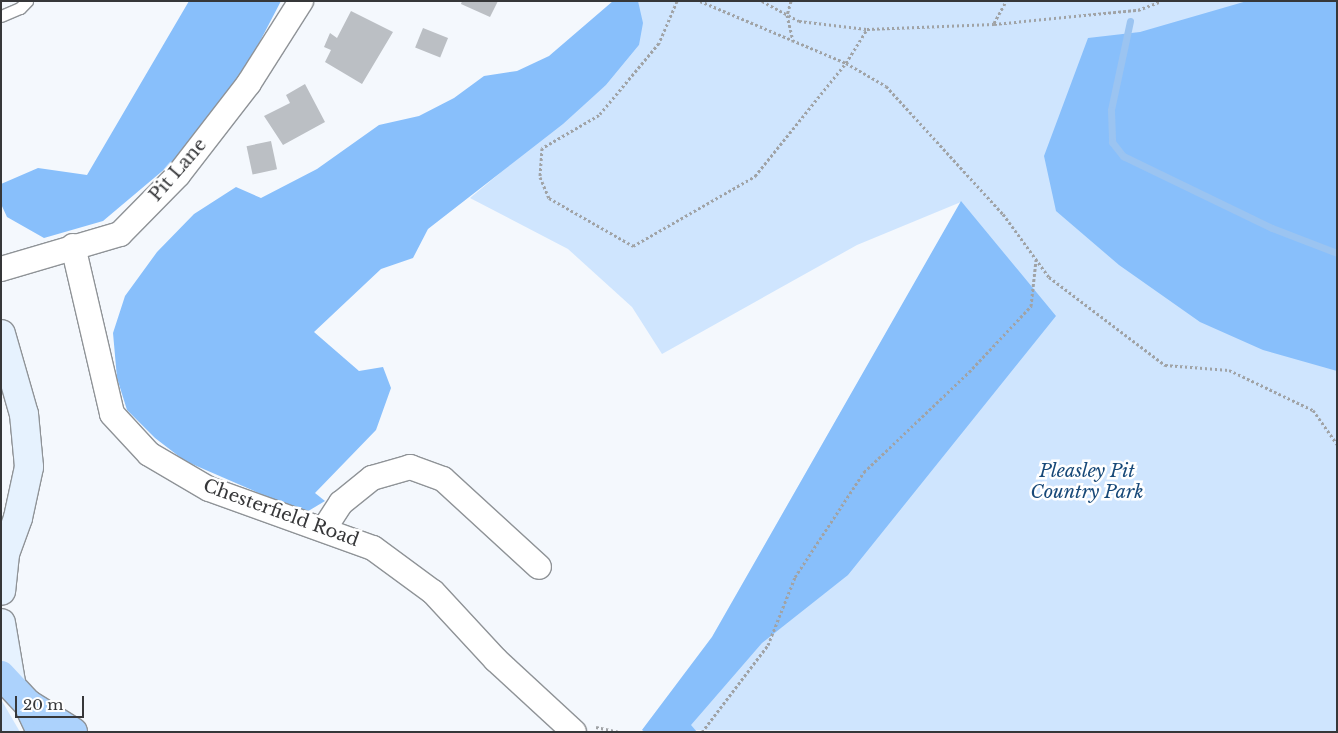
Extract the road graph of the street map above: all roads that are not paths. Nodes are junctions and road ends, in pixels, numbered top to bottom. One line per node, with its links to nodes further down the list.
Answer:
1 (27, 1): 3 (lane)
2 (301, 1): 4 (street, Pit Lane)
3 (1, 16)
4 (73, 246): 5 (street, Pit Lane); 7 (street, Chesterfield Road)
5 (1, 269)
6 (1, 334): 8 (street)
7 (324, 529): 9 (street); 16 (street, Chesterfield Road)
8 (3, 556): 10 (street)
9 (539, 567)
10 (1, 591)
11 (1, 623): 12 (street)
12 (6, 678): 13 (highway)
13 (28, 704): 14 (highway); 15 (highway)
14 (41, 732)
15 (74, 732)
16 (574, 732)

